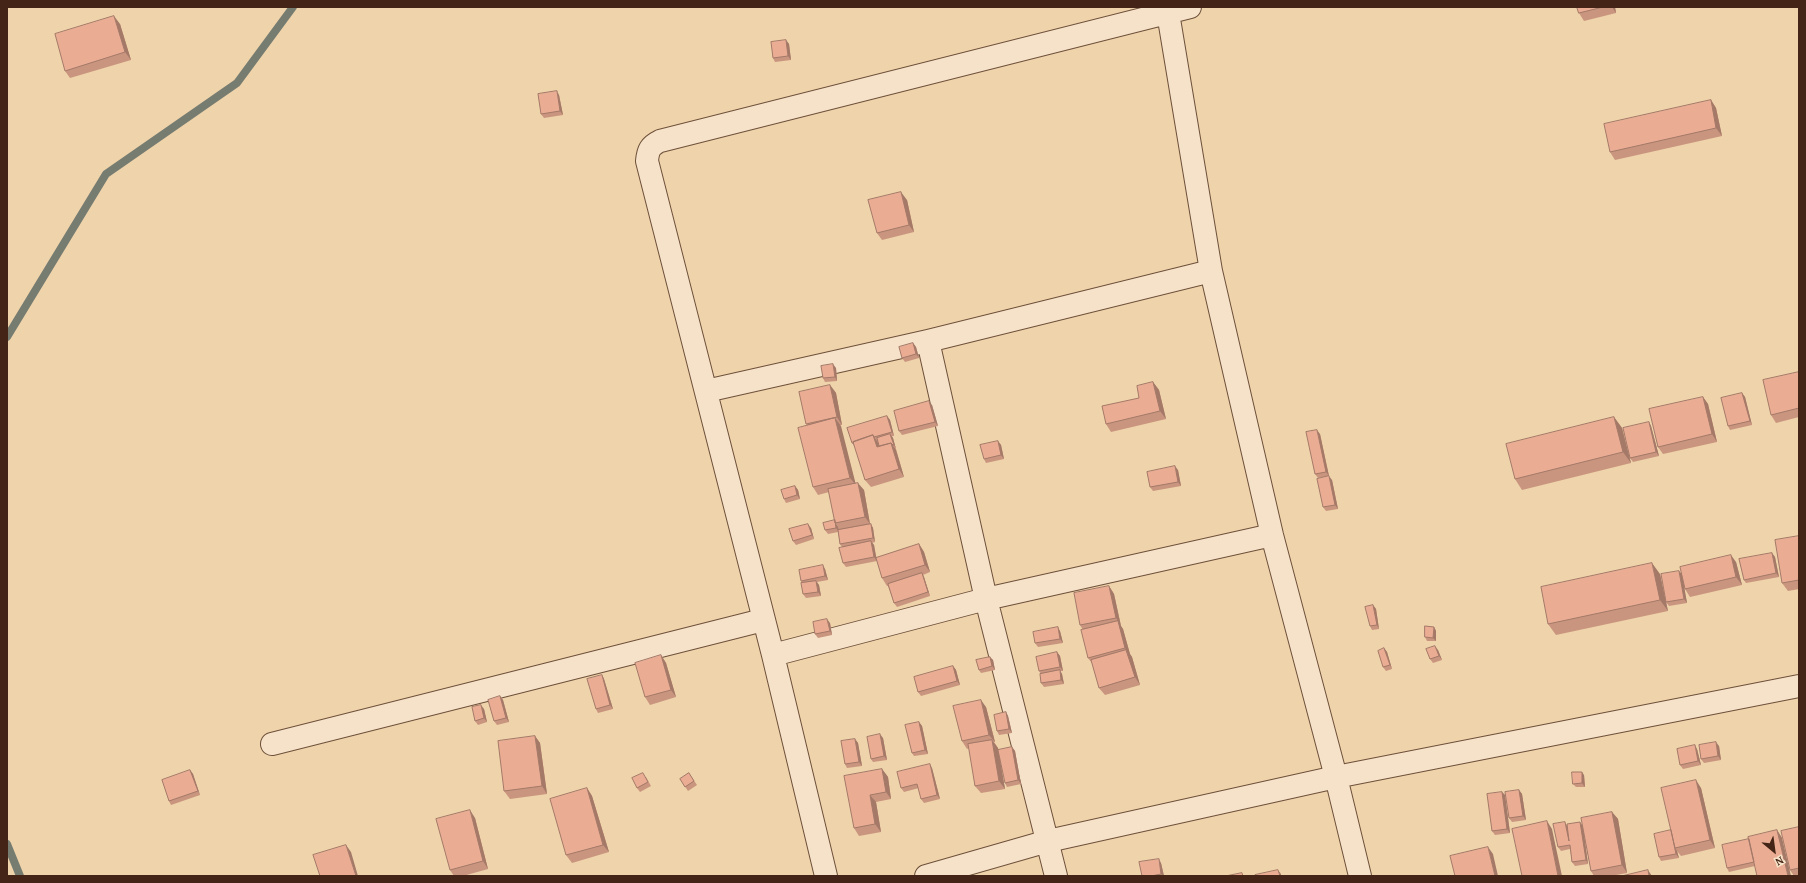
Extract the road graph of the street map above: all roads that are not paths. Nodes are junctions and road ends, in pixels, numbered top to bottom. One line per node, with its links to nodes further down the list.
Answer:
1 (1190, 7): 2 (street)
2 (1168, 10): 3 (street); 5 (street)
3 (1211, 271): 4 (street); 6 (street)
4 (928, 341): 5 (street); 7 (street)
5 (706, 391): 8 (street)
6 (1272, 535): 7 (street); 12 (street)
7 (986, 599): 9 (street); 13 (street)
8 (763, 620): 9 (street); 11 (street)
9 (773, 655): 14 (street)
10 (1799, 686): 12 (street)
11 (272, 744)
12 (1336, 777): 13 (street); 17 (street)
13 (1048, 841): 15 (street); 16 (street)
14 (826, 876)
15 (926, 876)
16 (1056, 876)
17 (1360, 876)

